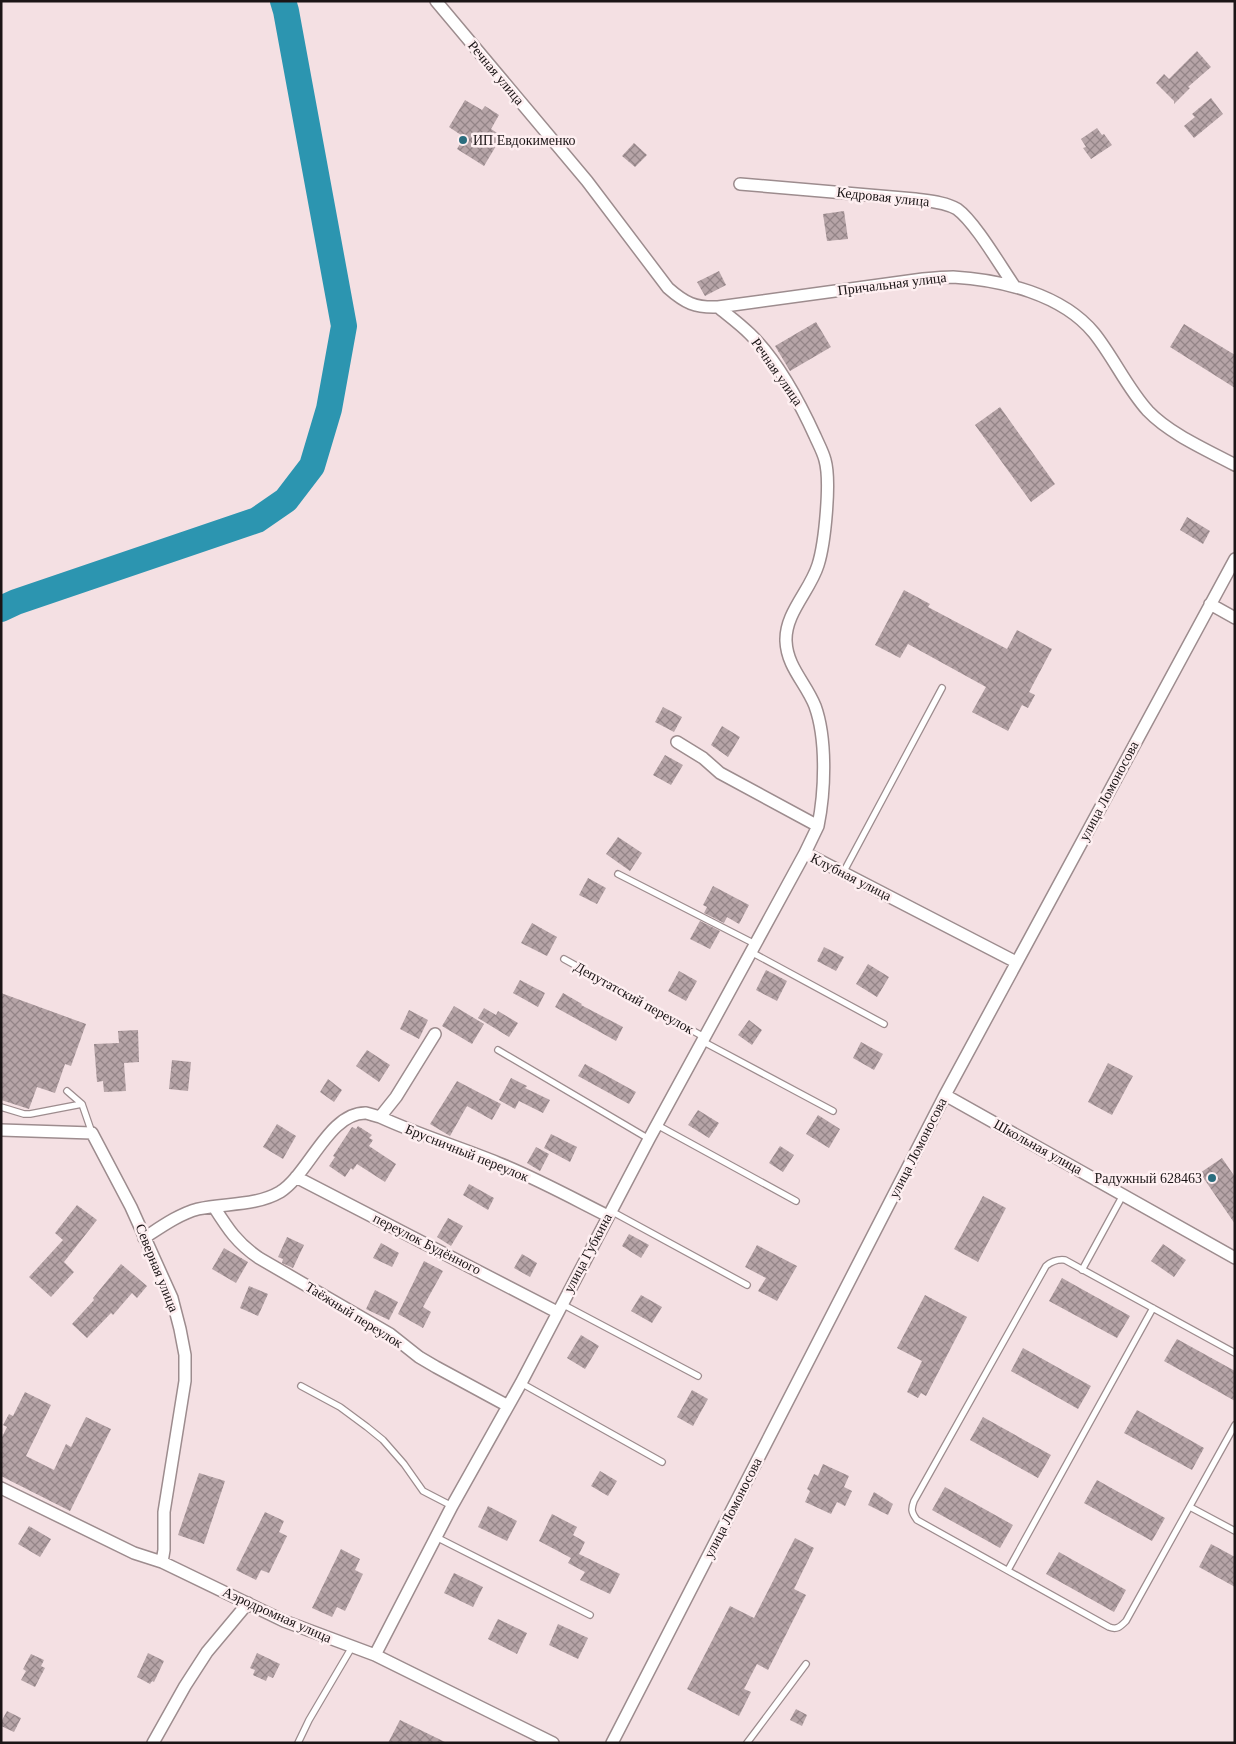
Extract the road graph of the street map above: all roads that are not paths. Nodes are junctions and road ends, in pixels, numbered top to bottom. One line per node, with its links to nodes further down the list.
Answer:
1 (436, 1): 4 (street, Речная улица)
2 (740, 184): 3 (street, Кедровая улица)
3 (1016, 287): 4 (street, Причальная улица); 5 (street, Причальная улица)
4 (718, 307): 11 (street, Речная улица)
5 (1235, 465)
6 (1235, 559): 7 (street, улица Ломоносова)
7 (1210, 604): 8 (street); 17 (street, улица Ломоносова)
8 (1235, 618)
9 (942, 688): 13 (lane)
10 (677, 742): 11 (street)
11 (818, 826): 12 (street, Клубная улица)
12 (805, 853): 13 (street, Клубная улица); 15 (street, улица Губкина)
13 (843, 873): 17 (street, Клубная улица)
14 (618, 874): 15 (lane)
15 (753, 948): 18 (lane); 20 (street, улица Губкина)
16 (564, 959): 20 (lane, Депутатский переулок)
17 (1016, 962): 23 (street, улица Ломоносова)
18 (884, 1024)
19 (435, 1034): 27 (street)
20 (703, 1039): 26 (lane, Депутатский переулок); 28 (street, улица Губкина)
21 (498, 1050): 31 (lane)
22 (66, 1091): 24 (lane)
23 (945, 1095): 33 (street, Школьная улица); 65 (street, улица Ломоносова)
24 (82, 1104): 25 (lane); 30 (lane)
25 (1, 1106)
26 (833, 1111)
27 (380, 1117): 32 (street, Брусничный переулок); 36 (street, Брусничный переулок)
28 (656, 1125): 31 (street, улица Губкина); 34 (lane)
29 (1, 1130): 30 (street)
30 (92, 1133): 37 (street, Северная улица)
31 (649, 1139): 36 (street, улица Губкина)
32 (296, 1177): 35 (street, Брусничный переулок); 41 (street, переулок Будённого)
33 (1123, 1195): 38 (street, Школьная улица); 39 (lane)
34 (796, 1201)
35 (214, 1207): 37 (street, Брусничный переулок); 47 (street, Таёжный переулок)
36 (610, 1214): 40 (lane, Брусничный переулок); 41 (street, улица Губкина)
37 (144, 1238): 55 (street, Северная улица)
38 (1235, 1258)
39 (1082, 1270): 42 (lane); 56 (lane)
40 (747, 1285)
41 (559, 1308): 44 (lane, переулок Будённого); 45 (street, улица Губкина)
42 (1153, 1308): 43 (lane); 56 (lane)
43 (1235, 1353)
44 (698, 1376)
45 (520, 1383): 47 (street, улица Губкина); 49 (lane)
46 (301, 1386): 51 (lane)
47 (508, 1406): 51 (street, улица Губкина)
48 (1235, 1425): 52 (lane)
49 (662, 1462)
50 (1, 1488): 55 (street, Аэродромная улица)
51 (452, 1506): 54 (street, улица Губкина)
52 (1190, 1507): 53 (lane); 56 (lane)
53 (1235, 1531)
54 (436, 1537): 58 (lane); 60 (street, улица Губкина)
55 (162, 1562): 57 (street, Аэродромная улица)
56 (1008, 1570)
57 (248, 1603): 59 (street, Аэродромная улица); 62 (street)
58 (590, 1615)
59 (352, 1646): 60 (street, Аэродромная улица); 63 (lane)
60 (375, 1655): 64 (street, Аэродромная улица)
61 (806, 1664): 66 (lane)
62 (154, 1743)
63 (298, 1743)
64 (553, 1743)
65 (612, 1743)
66 (747, 1743)

